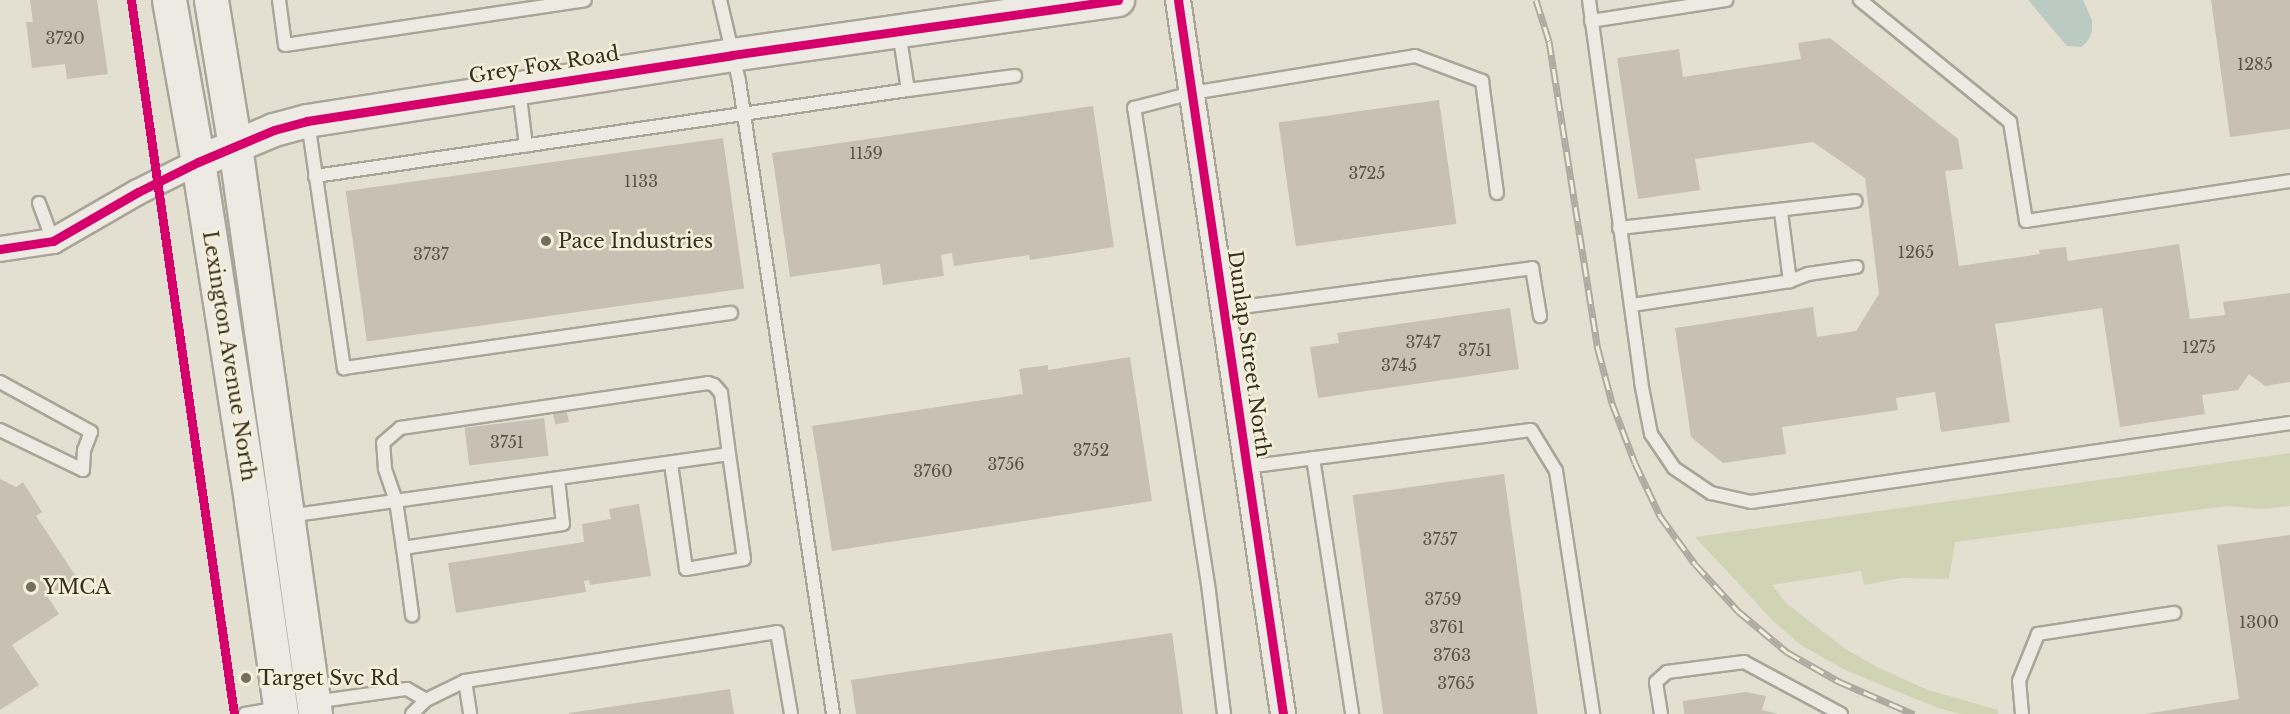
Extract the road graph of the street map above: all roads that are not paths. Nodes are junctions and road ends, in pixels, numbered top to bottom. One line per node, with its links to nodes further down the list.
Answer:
1 (169, 0): 23 (main road, Lexington Avenue North)
2 (211, 0): 21 (main road, Lexington Avenue North)
3 (279, 0): 4 (lane)
4 (585, 0)
5 (720, 0): 14 (lane)
6 (1118, 0): 11 (street, Grey Fox Road)
7 (1178, 0): 18 (street, Dunlap Street North)
8 (1589, 0): 12 (lane)
9 (1726, 0): 12 (lane)
10 (1860, 0): 25 (lane)
11 (1017, 7): 13 (street, Grey Fox Road)
12 (1591, 21): 30 (lane)
13 (899, 32): 14 (street, Grey Fox Road); 17 (lane)
14 (732, 55): 16 (street, Grey Fox Road); 19 (lane)
15 (1015, 76): 17 (lane)
16 (518, 87): 20 (street, Grey Fox Road); 22 (lane)
17 (908, 90): 19 (lane)
18 (1192, 93): 26 (lane); 37 (street, Dunlap Street North); 60 (lane)
19 (744, 115): 22 (lane); 59 (lane)
20 (307, 121): 21 (street, Grey Fox Road); 24 (lane)
21 (235, 146): 23 (street, Grey Fox Road); 48 (main road, Lexington Avenue North)
22 (526, 146): 24 (lane)
23 (198, 162): 31 (street, Grey Fox Road); 54 (main road, Lexington Avenue North)
24 (315, 176): 36 (lane)
25 (2290, 181)
26 (1497, 193)
27 (1855, 201): 29 (lane)
28 (39, 203): 31 (lane)
29 (1781, 212): 30 (lane); 34 (lane)
30 (1619, 228): 35 (lane)
31 (53, 241): 32 (street, Grey Fox Road)
32 (0, 249)
33 (1856, 267): 34 (lane)
34 (1790, 281): 35 (lane)
35 (1632, 305): 40 (lane)
36 (731, 313)
37 (1225, 316): 38 (lane); 45 (street, Dunlap Street North)
38 (1540, 316)
39 (0, 382): 41 (lane)
40 (2290, 423)
41 (0, 430)
42 (729, 454): 44 (lane); 44 (lane); 47 (lane)
43 (1313, 458): 45 (lane); 62 (lane); 63 (lane)
44 (671, 463): 46 (lane)
45 (1246, 467): 61 (street, Dunlap Street North)
46 (558, 479): 47 (lane); 49 (lane)
47 (396, 501): 48 (lane); 49 (lane)
48 (287, 516): 54 (main road, Lexington Avenue North)
49 (403, 548): 51 (lane)
50 (2174, 613): 66 (lane)
51 (412, 615)
52 (465, 681): 53 (lane); 57 (lane); 58 (lane)
53 (426, 700): 54 (lane); 56 (lane)
54 (297, 708): 55 (lane)
55 (245, 714)
56 (412, 714)
57 (470, 714)
58 (791, 714)
59 (833, 714)
60 (1224, 714)
61 (1283, 714)
62 (1352, 714)
63 (1593, 714)
64 (1661, 714): 65 (lane)
65 (1841, 714)
66 (2022, 714)

